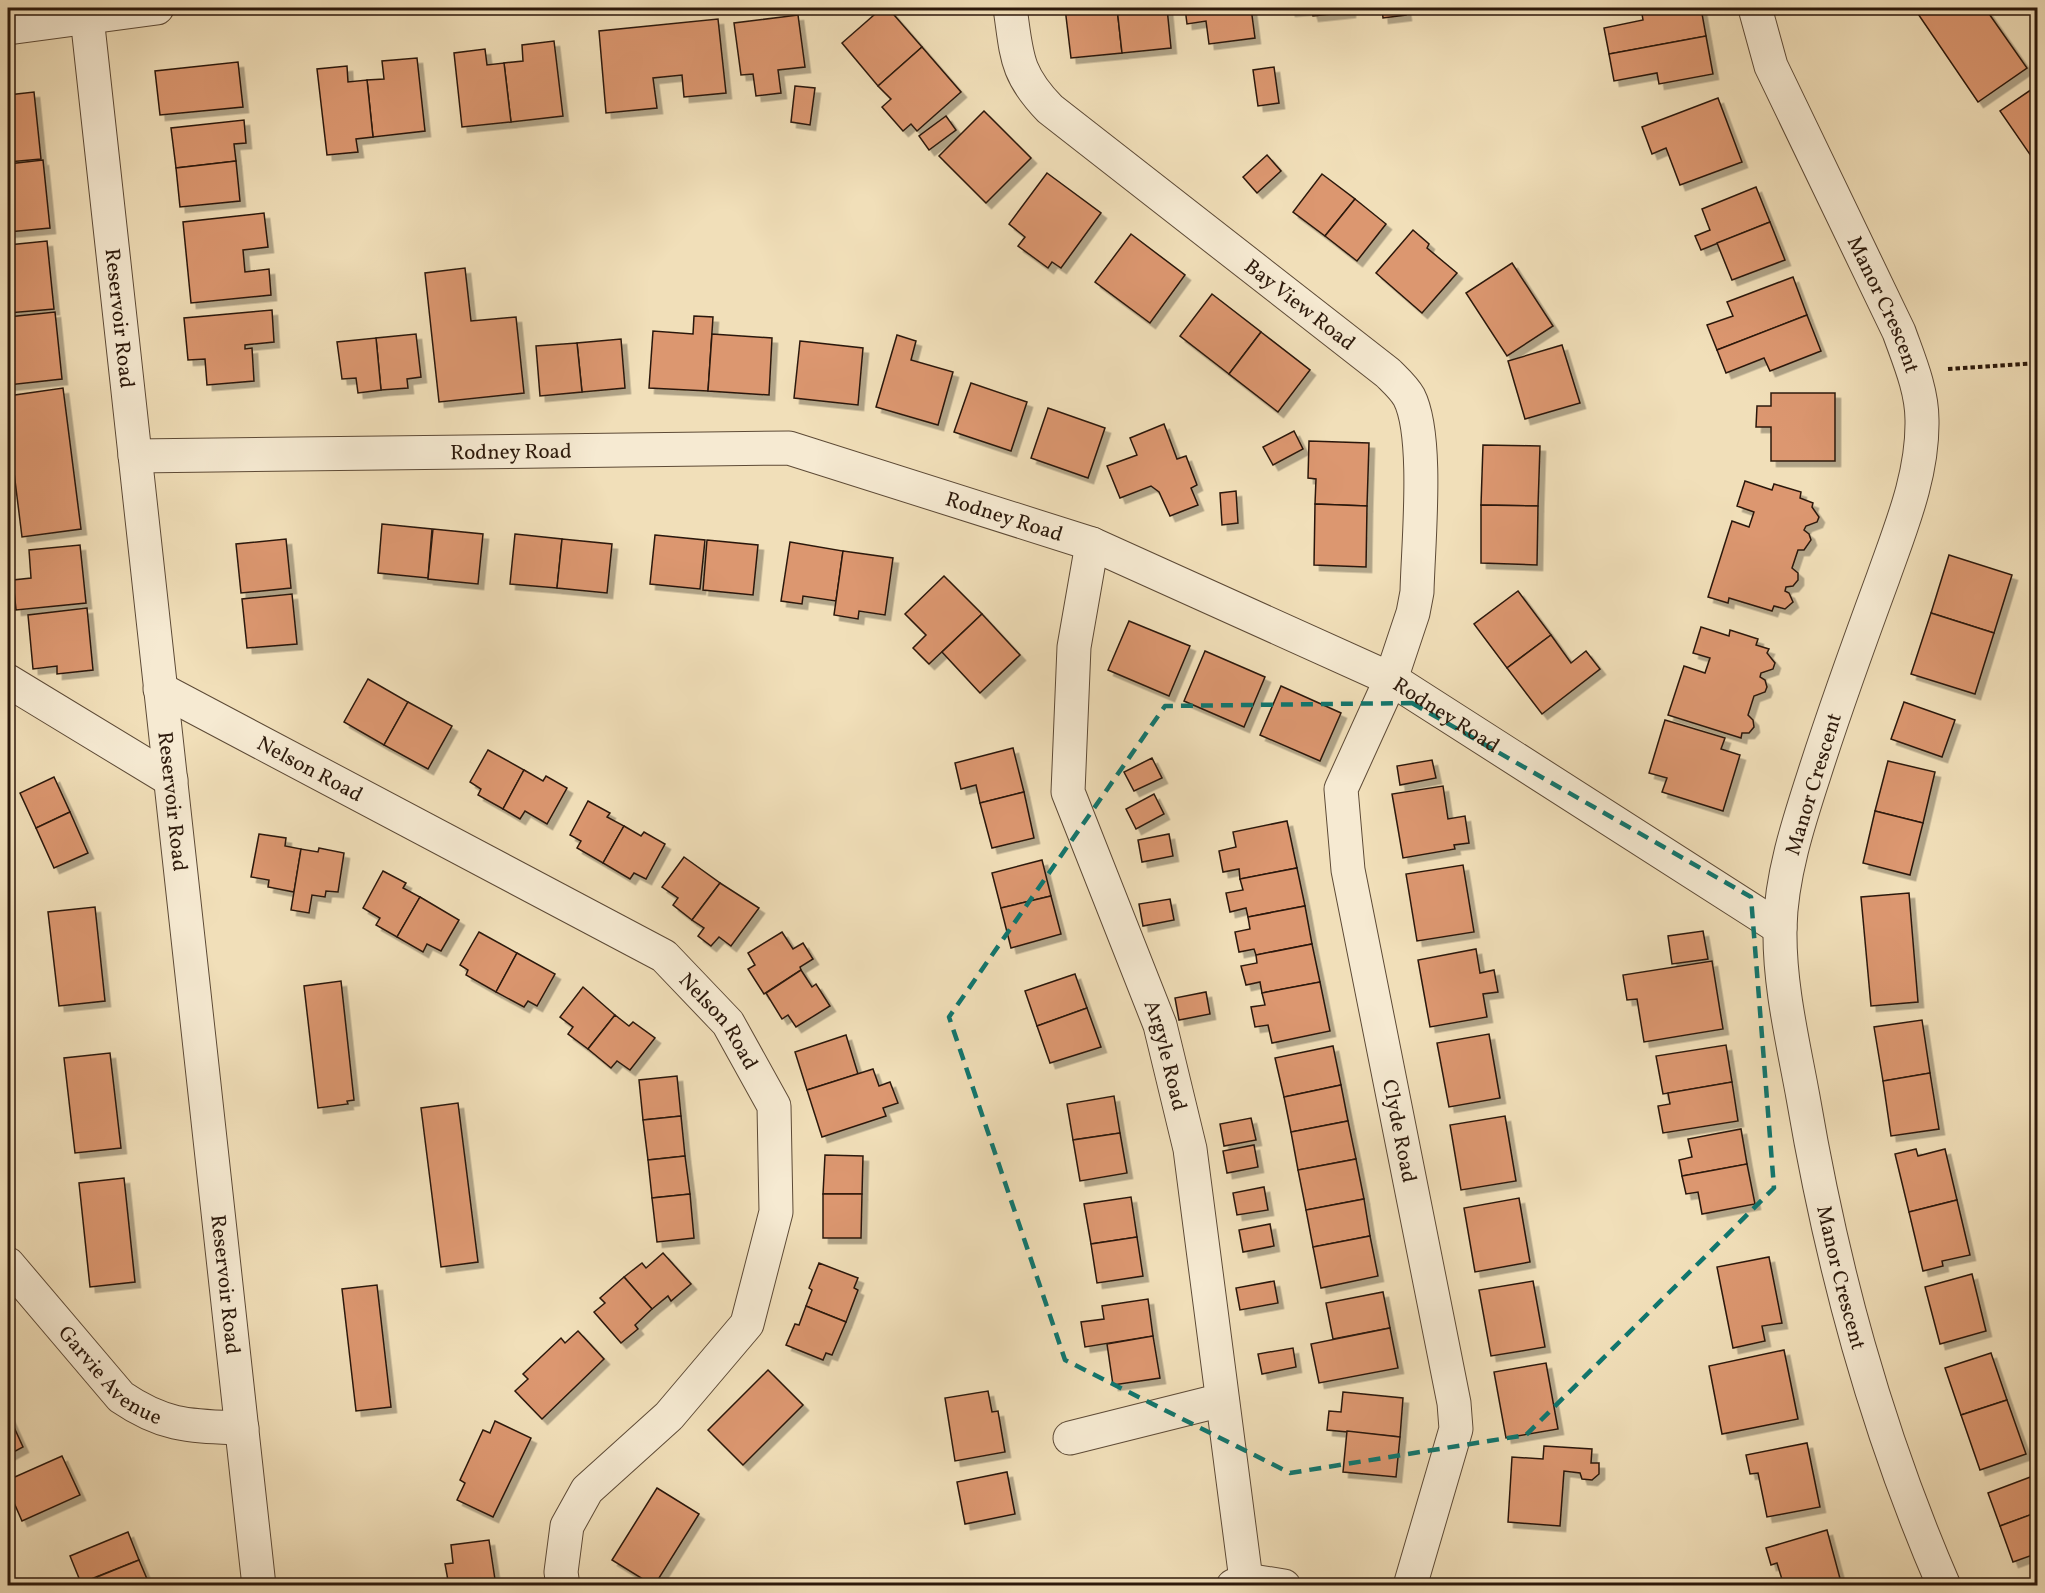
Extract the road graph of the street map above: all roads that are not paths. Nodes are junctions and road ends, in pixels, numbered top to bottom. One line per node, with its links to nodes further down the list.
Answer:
1 (157, 8): 4 (street)
2 (1010, 8): 8 (street, Bay View Road)
3 (1755, 8): 12 (street, Manor Crescent)
4 (87, 17): 5 (street); 6 (street, Reservoir Road)
5 (8, 28)
6 (135, 456): 7 (street, Rodney Road); 10 (street, Reservoir Road)
7 (1092, 544): 8 (street, Rodney Road); 14 (street, Argyle Road)
8 (1391, 679): 12 (street, Rodney Road); 21 (street, Clyde Road)
9 (8, 681): 11 (street)
10 (160, 689): 11 (street, Reservoir Road); 19 (street, Nelson Road)
11 (171, 780): 15 (street, Reservoir Road)
12 (1780, 928): 22 (street, Manor Crescent)
13 (8, 1263): 15 (street, Garvie Avenue)
14 (1222, 1400): 16 (street); 17 (street, Argyle Road)
15 (242, 1428): 18 (street, Reservoir Road)
16 (1070, 1438)
17 (1240, 1583): 20 (street)
18 (259, 1586)
19 (563, 1586)
20 (1284, 1586)
21 (1410, 1586)
22 (1944, 1586)

